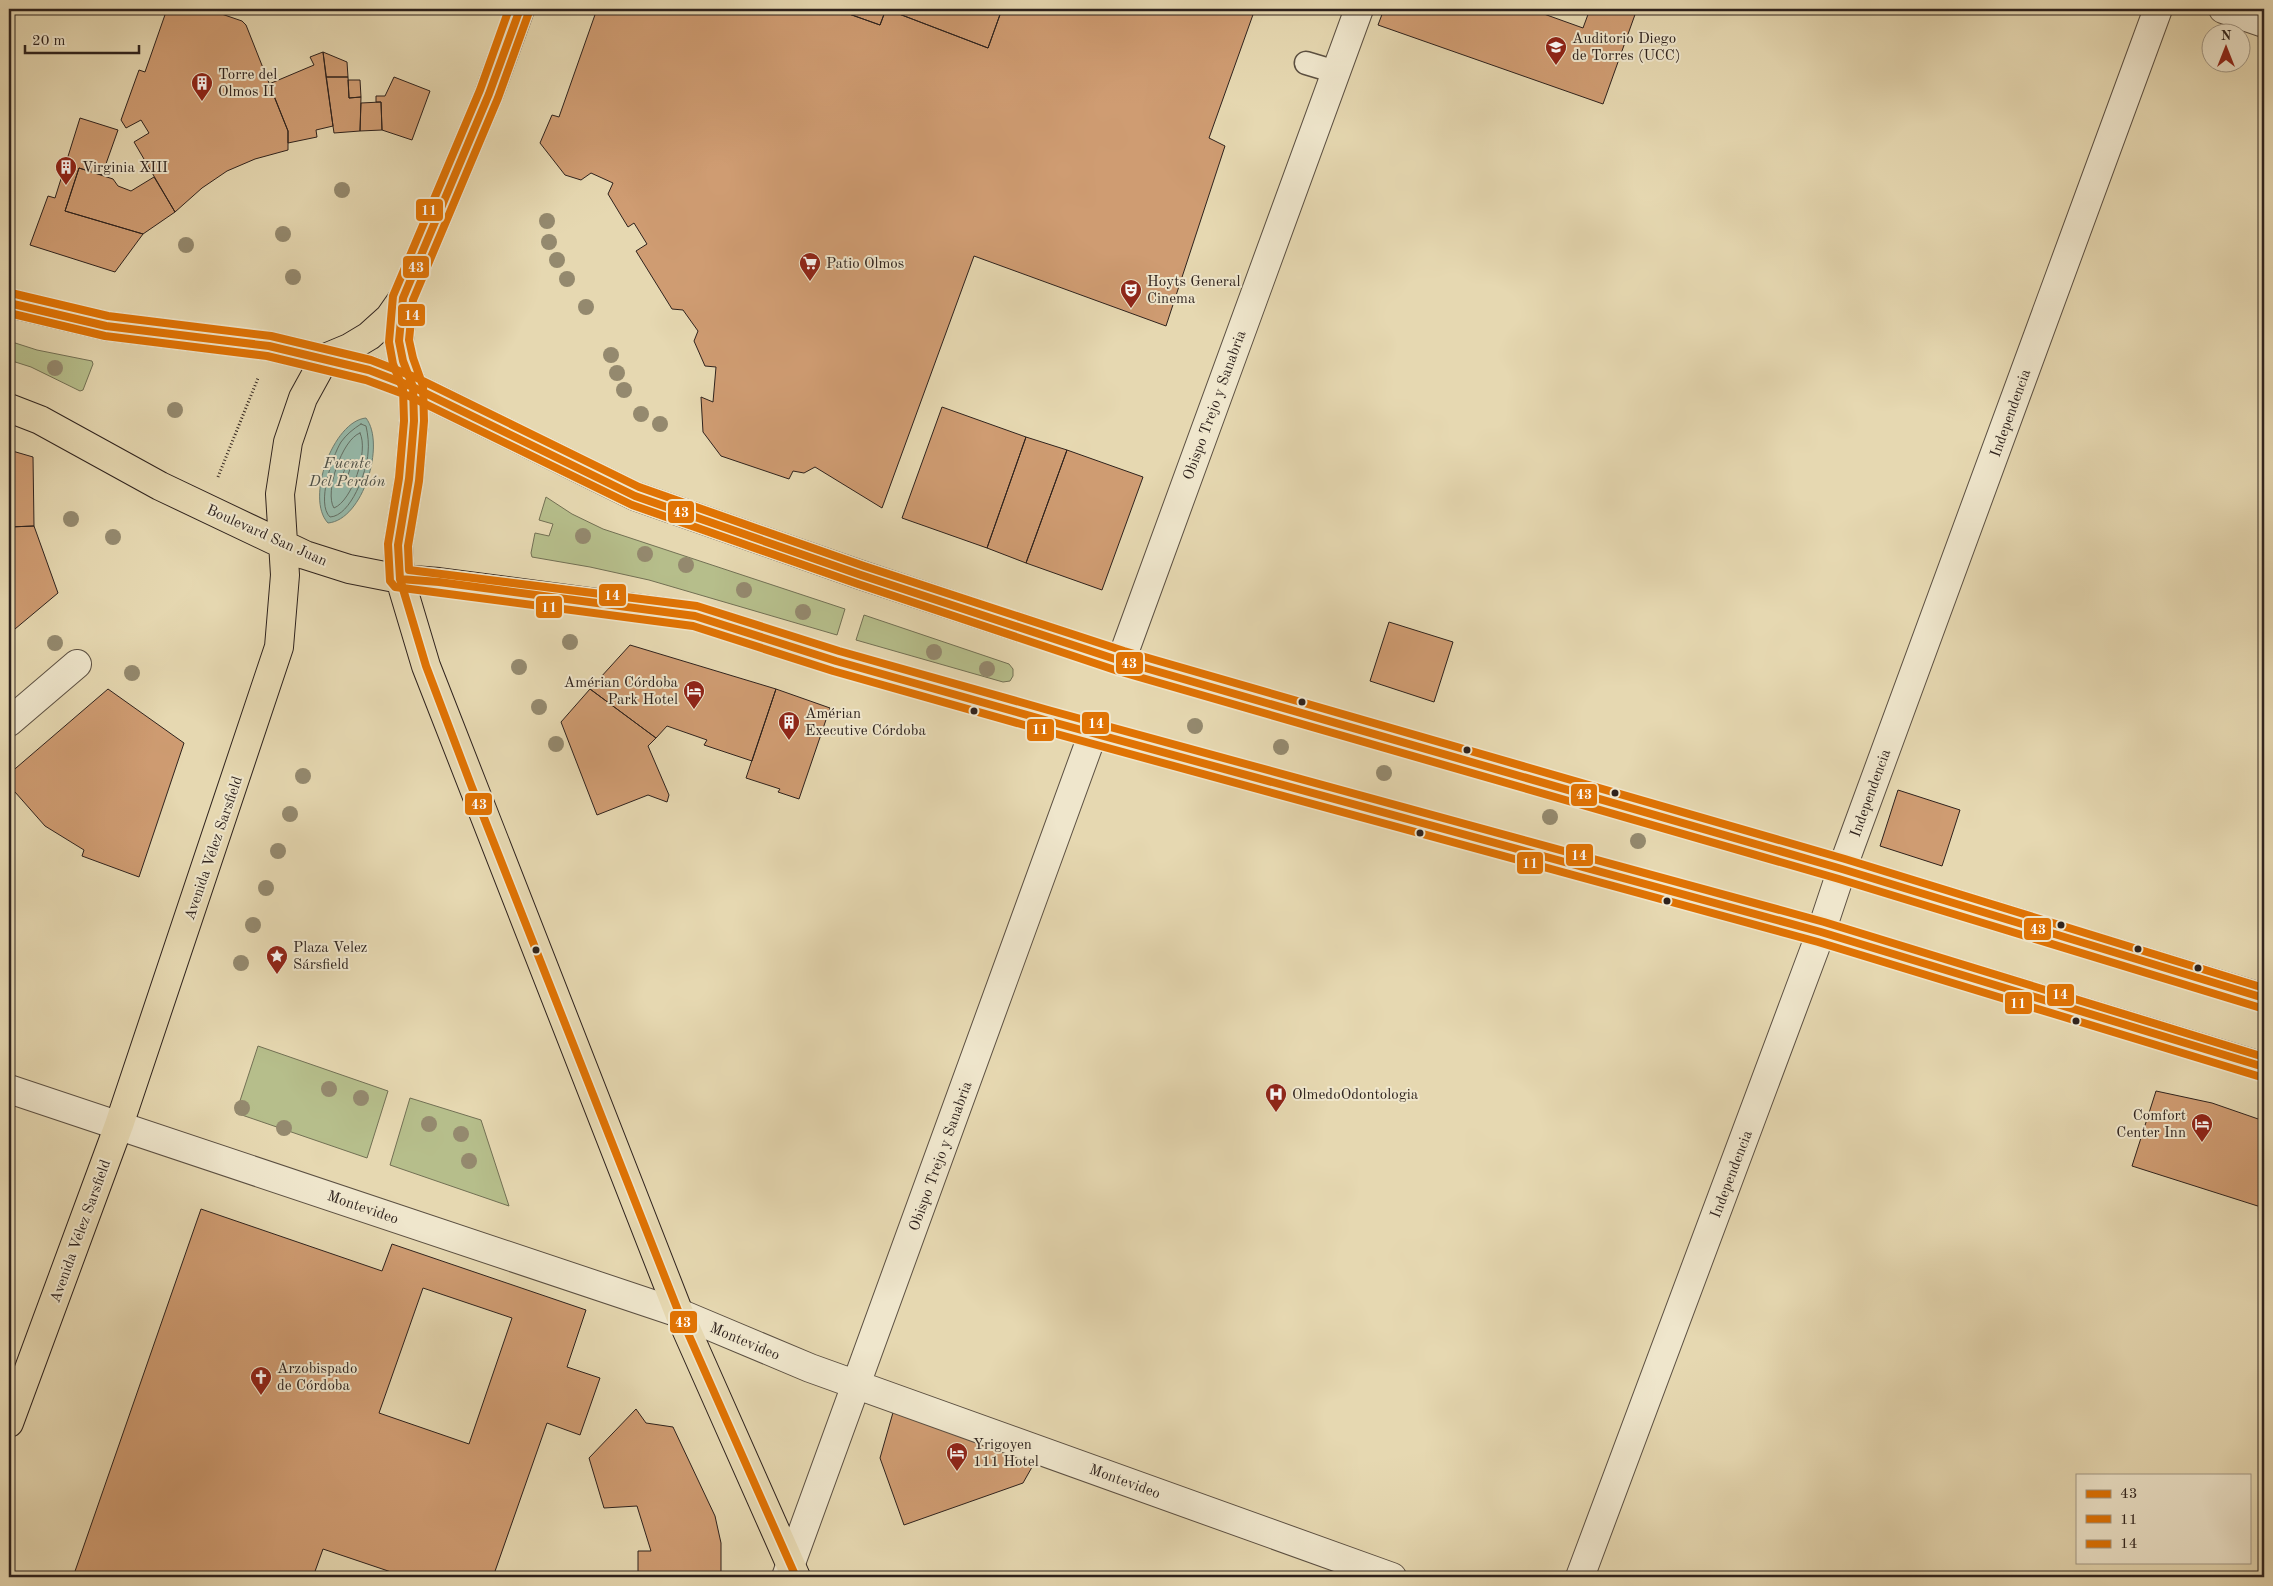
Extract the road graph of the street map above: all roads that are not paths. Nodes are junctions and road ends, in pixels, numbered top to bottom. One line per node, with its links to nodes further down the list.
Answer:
1 (520, 9): 8 (main road)
2 (1359, 9): 7 (street, Obispo Trejo y Sanabria)
3 (2158, 9): 19 (street, Independencia)
4 (2223, 9): 5 (street)
5 (2264, 23)
6 (1306, 63): 7 (lane)
7 (1336, 72): 15 (street, Obispo Trejo y Sanabria)
8 (403, 298): 10 (main road); 11 (main road)
9 (9, 303): 10 (main road)
10 (325, 358): 11 (main road); 13 (main road, Avenida Vélez Sarsfield)
11 (413, 387): 14 (main road); 15 (main road)
12 (9, 408): 13 (main road, Boulevard San Juan)
13 (285, 544): 14 (main road, Boulevard San Juan); 24 (main road, Avenida Vélez Sarsfield)
14 (400, 579): 18 (main road, Boulevard San Juan); 25 (main road)
15 (1121, 661): 19 (main road)
16 (77, 664): 17 (street)
17 (9, 722)
18 (1093, 733): 20 (main road, Boulevard San Juan); 26 (street, Obispo Trejo y Sanabria)
19 (1842, 869): 20 (street, Independencia); 21 (main road)
20 (1821, 932): 22 (main road, Boulevard San Juan); 30 (street, Independencia)
21 (2264, 998)
22 (2264, 1067)
23 (9, 1089): 24 (street, Montevideo)
24 (119, 1125): 25 (street, Montevideo); 27 (main road, Avenida Vélez Sarsfield)
25 (678, 1314): 26 (street, Montevideo); 28 (main road)
26 (858, 1384): 28 (street, Obispo Trejo y Sanabria); 29 (street, Montevideo)
27 (9, 1424)
28 (791, 1573)
29 (1392, 1577)
30 (1580, 1577)

